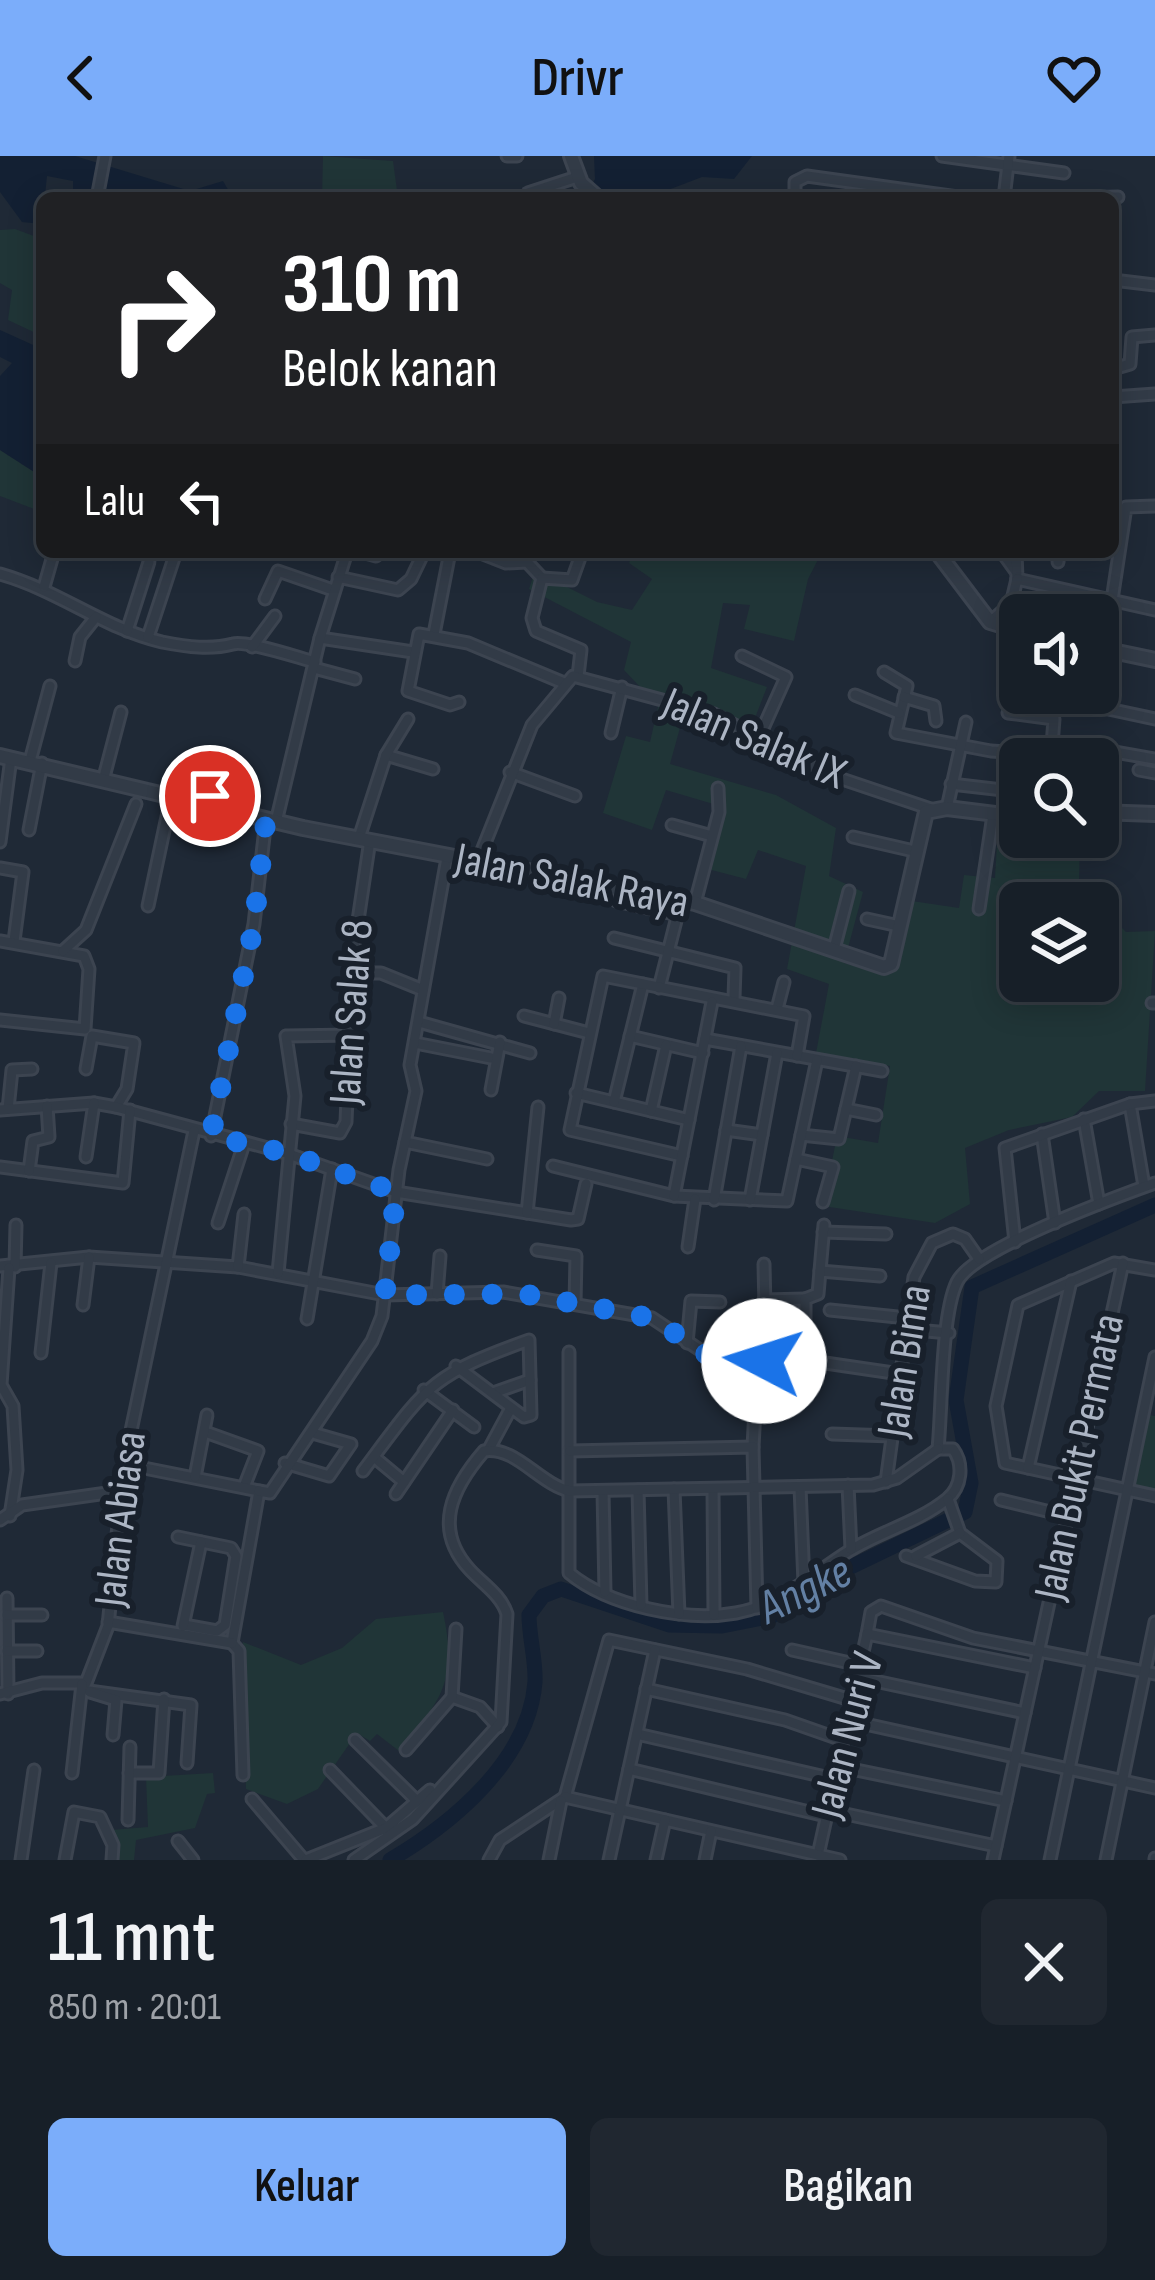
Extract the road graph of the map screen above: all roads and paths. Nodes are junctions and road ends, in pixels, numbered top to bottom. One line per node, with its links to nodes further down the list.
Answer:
1 (507, 156): 2 (street)
2 (517, 156)
3 (571, 156): 8 (street)
4 (943, 156): 6 (street)
5 (105, 157): 10 (street)
6 (1009, 161): 7 (street); 16 (street)
7 (1064, 173)
8 (577, 177): 11 (street); 12 (street)
9 (847, 182): 13 (street); 14 (street); 15 (street)
10 (99, 192)
11 (531, 192)
12 (592, 192)
13 (796, 192)
14 (846, 192)
15 (921, 192)
16 (1005, 192)
17 (1119, 281): 18 (street)
18 (1155, 285)
19 (1155, 335): 20 (street)
20 (1119, 367)
21 (1155, 394): 22 (street)
22 (1119, 397)
23 (1155, 506): 24 (street)
24 (1119, 554)
25 (52, 558): 41 (street)
26 (174, 558): 54 (street)
27 (345, 558): 39 (street)
28 (421, 558): 39 (street)
29 (448, 558): 53 (street)
30 (493, 558): 40 (street)
31 (580, 558): 40 (street)
32 (942, 558): 50 (street)
33 (1006, 558): 38 (street)
34 (1016, 558): 38 (street)
35 (1118, 558): 44 (street)
36 (149, 562): 52 (street)
37 (0, 574): 41 (street)
38 (1016, 574): 43 (street); 50 (street)
39 (338, 577): 42 (street)
40 (542, 578): 64 (street)
41 (44, 586): 48 (street)
42 (333, 590): 45 (street); 55 (street)
43 (1090, 594)
44 (1113, 594)
45 (265, 599)
46 (1119, 602): 47 (street)
47 (1155, 610)
48 (96, 616): 52 (street); 61 (street)
49 (275, 616): 56 (street)
50 (990, 622): 51 (street)
51 (999, 625)
52 (127, 631): 54 (street)
53 (434, 634): 57 (street); 66 (street)
54 (148, 638): 56 (street)
55 (320, 638): 57 (street); 62 (street)
56 (252, 647): 62 (street)
57 (413, 652): 71 (street)
58 (1119, 652): 60 (street)
59 (742, 656): 81 (street)
60 (1155, 660)
61 (75, 661)
62 (315, 665): 65 (street); 109 (street)
63 (884, 672): 70 (street)
64 (578, 676): 66 (street); 68 (street, Jalan Salak IX)
65 (355, 679)
66 (564, 683): 92 (street)
67 (50, 686): 89 (street)
68 (622, 687): 80 (street); 81 (street, Jalan Salak IX)
69 (855, 695): 74 (street)
70 (904, 697): 74 (street); 78 (street)
71 (459, 702)
72 (1119, 711): 77 (street)
73 (122, 712): 95 (street)
74 (899, 713): 83 (street)
75 (1016, 714): 82 (street)
76 (408, 719): 86 (street, Jalan Salak 8)
77 (1155, 719)
78 (936, 722)
79 (965, 722): 83 (street)
80 (611, 733)
81 (760, 735): 104 (street, Jalan Salak IX)
82 (1052, 738)
83 (960, 746): 84 (street); 96 (street)
84 (999, 751)
85 (1119, 753): 88 (street)
86 (386, 755): 90 (street); 114 (street, Jalan Salak 8)
87 (6, 757): 89 (street, Jalan Salak Raya); 115 (street)
88 (1155, 760)
89 (36, 762): 95 (street, Jalan Salak Raya); 111 (street)
90 (433, 769)
91 (1138, 770): 93 (street)
92 (510, 772): 100 (street); 118 (street)
93 (1155, 772)
94 (217, 774): 101 (street)
95 (104, 777): 99 (street, Jalan Salak Raya)
96 (951, 784): 98 (street); 103 (street)
97 (718, 788): 112 (street)
98 (999, 790)
99 (172, 793): 101 (street, Jalan Salak Raya); 122 (street)
100 (575, 796)
101 (208, 803): 109 (street, Jalan Salak Raya)
102 (136, 804): 131 (street)
103 (947, 808): 104 (street); 107 (street)
104 (931, 809): 116 (street, Jalan Salak Raya)
105 (1119, 812): 106 (street)
106 (1154, 812)
107 (993, 814): 108 (street); 124 (street)
108 (999, 815)
109 (271, 821): 114 (street, Jalan Salak Raya); 185 (street)
110 (672, 825): 112 (street)
111 (29, 830)
112 (712, 836): 123 (street)
113 (853, 837): 116 (street)
114 (365, 839): 117 (street, Jalan Salak Raya); 133 (street, Jalan Salak 8)
115 (0, 842)
116 (914, 851): 126 (street, Jalan Salak Raya)
117 (447, 858): 118 (street, Jalan Salak Raya); 137 (street)
118 (477, 863): 123 (street, Jalan Salak Raya)
119 (0, 868): 129 (street)
120 (849, 891): 130 (street)
121 (616, 901): 123 (street)
122 (148, 906)
123 (685, 906): 130 (street, Jalan Salak Raya); 132 (street)
124 (979, 909)
125 (867, 919): 126 (street)
126 (899, 926): 130 (street, Jalan Salak Raya)
127 (614, 938): 132 (street)
128 (0, 941): 129 (street)
129 (14, 941): 131 (street)
130 (833, 950)
131 (63, 951): 143 (street)
132 (669, 951): 136 (street); 139 (street)
133 (355, 973): 137 (street); 147 (street, Jalan Salak 8)
134 (784, 982): 141 (street)
135 (643, 984): 136 (street); 146 (street); 148 (street)
136 (659, 988): 140 (street)
137 (423, 990): 144 (street)
138 (560, 998): 145 (street)
139 (734, 998): 140 (street); 141 (street)
140 (712, 1002): 149 (street)
141 (777, 1010): 157 (street)
142 (524, 1016): 145 (street)
143 (0, 1020)
144 (419, 1022): 150 (street); 151 (street)
145 (554, 1024): 146 (street)
146 (590, 1033): 165 (street)
147 (354, 1035): 180 (street, Jalan Salak 8); 180 (street)
148 (630, 1036): 152 (street); 167 (street)
149 (705, 1039): 153 (street); 155 (street)
150 (500, 1042): 154 (street); 164 (street)
151 (416, 1043): 158 (street); 187 (street)
152 (666, 1045): 155 (street); 176 (street)
153 (742, 1046): 156 (street); 181 (street)
154 (530, 1053)
155 (703, 1053): 179 (street)
156 (778, 1053): 157 (street); 186 (street)
157 (797, 1056): 159 (street)
158 (491, 1058)
159 (818, 1060): 160 (street); 184 (street)
160 (856, 1066): 163 (street); 174 (street)
161 (32, 1069): 173 (street)
162 (86, 1069): 172 (street)
163 (882, 1071)
164 (491, 1090)
165 (576, 1093): 167 (street); 190 (street)
166 (1155, 1101): 169 (street)
167 (614, 1102): 176 (street)
168 (94, 1103): 170 (street); 172 (street); 191 (street)
169 (1130, 1104): 178 (street); 199 (street)
170 (47, 1106): 173 (street); 197 (street)
171 (538, 1106): 207 (street)
172 (116, 1107): 175 (street)
173 (4, 1109)
174 (846, 1109): 177 (street); 184 (street)
175 (130, 1110): 182 (street); 197 (street)
176 (651, 1111): 179 (street)
177 (876, 1114)
178 (1084, 1119): 183 (street); 206 (street)
179 (689, 1120): 190 (street)
180 (291, 1124): 189 (street)
181 (726, 1130): 186 (street); 204 (street)
182 (194, 1131): 185 (street); 221 (street, Jalan Abiasa)
183 (1042, 1133): 210 (street); 213 (street)
184 (801, 1135): 193 (street)
185 (211, 1136): 188 (street)
186 (762, 1136): 203 (street)
187 (405, 1142): 192 (street); 200 (street)
188 (244, 1144): 189 (street); 209 (street)
189 (286, 1153): 196 (street); 227 (street)
190 (682, 1156): 201 (street)
191 (86, 1157)
192 (487, 1159)
193 (796, 1159): 203 (street); 205 (street)
194 (553, 1166): 201 (street)
195 (0, 1167): 197 (street)
196 (332, 1169): 200 (street); 229 (street)
197 (29, 1171)
198 (586, 1184): 207 (street)
199 (1150, 1185): 206 (street)
200 (396, 1192): 207 (street); 232 (street)
201 (674, 1196): 202 (street)
202 (695, 1199): 204 (street); 214 (street)
203 (750, 1200): 204 (street)
204 (714, 1201)
205 (823, 1202)
206 (1099, 1204): 210 (street)
207 (527, 1213)
208 (244, 1214): 224 (street)
209 (218, 1223)
210 (1055, 1223): 213 (street)
211 (16, 1226): 223 (street)
212 (886, 1234): 226 (street)
213 (1016, 1242): 218 (street)
214 (688, 1247)
215 (537, 1250): 236 (street)
216 (440, 1256): 231 (street)
217 (89, 1257): 219 (street); 221 (street); 237 (street)
218 (979, 1259): 240 (street, Jalan Bima); 241 (street)
219 (51, 1263): 223 (street); 244 (street)
220 (1123, 1263): 225 (street); 230 (street); 274 (street, Jalan Bukit Permata)
221 (163, 1264): 224 (street); 270 (street, Jalan Abiasa)
222 (764, 1264): 234 (street)
223 (8, 1267): 294 (street)
224 (238, 1268): 227 (street)
225 (1155, 1270)
226 (820, 1271): 228 (street); 233 (street)
227 (278, 1273): 229 (street)
228 (880, 1276)
229 (315, 1281): 232 (street); 239 (street)
230 (1071, 1281): 271 (street); 271 (street)
231 (437, 1294): 232 (street); 236 (street)
232 (385, 1295): 269 (street)
233 (805, 1299): 234 (street); 247 (street)
234 (764, 1300): 245 (street)
235 (720, 1302): 242 (street)
236 (575, 1304): 242 (street)
237 (83, 1305)
238 (830, 1310): 240 (street)
239 (307, 1319)
240 (906, 1324): 241 (street); 249 (street, Jalan Bima)
241 (949, 1333): 265 (street)
242 (687, 1343): 247 (street)
243 (569, 1352): 267 (street)
244 (41, 1353)
245 (766, 1354)
246 (1155, 1357): 257 (street)
247 (805, 1360): 249 (street)
248 (456, 1366): 250 (street); 251 (street); 253 (street)
249 (900, 1374): 262 (street, Jalan Bima)
250 (530, 1380): 253 (street); 254 (street)
251 (424, 1390): 255 (street); 268 (street)
252 (756, 1390): 263 (street)
253 (493, 1393): 254 (street)
254 (511, 1408): 264 (street)
255 (453, 1411): 258 (street); 275 (street)
256 (207, 1415): 273 (street)
257 (1150, 1415): 284 (street)
258 (474, 1427)
259 (208, 1433): 266 (street)
260 (316, 1434): 269 (street)
261 (832, 1434): 262 (street)
262 (892, 1436): 276 (street, Jalan Bima)
263 (753, 1447): 267 (street); 280 (street)
264 (489, 1449): 287 (street); 329 (street)
265 (938, 1449): 276 (street); 292 (street)
266 (258, 1451): 269 (street); 277 (street)
267 (570, 1451): 287 (street)
268 (374, 1457): 272 (street); 275 (street)
269 (283, 1461): 286 (street)
270 (124, 1464): 273 (street); 285 (street, Jalan Abiasa)
271 (1028, 1468): 274 (street)
272 (363, 1471)
273 (198, 1475): 277 (street)
274 (1076, 1478): 284 (street); 293 (street, Jalan Bukit Permata)
275 (404, 1482): 289 (street)
276 (886, 1482): 279 (street)
277 (245, 1485): 286 (street)
278 (800, 1486): 279 (street); 280 (street); 299 (street)
279 (848, 1486): 298 (street)
280 (754, 1488): 281 (street); 303 (street)
281 (713, 1489): 283 (street); 307 (street)
282 (638, 1490): 283 (street); 288 (street); 302 (street)
283 (674, 1490): 304 (street)
284 (1129, 1490): 290 (street); 319 (street)
285 (121, 1491): 294 (street); 308 (street, Jalan Abiasa)
286 (259, 1491): 313 (street)
287 (570, 1491): 288 (street); 300 (street)
288 (603, 1491): 300 (street)
289 (396, 1494)
290 (1155, 1496)
291 (1001, 1500): 293 (street)
292 (950, 1502): 295 (street); 298 (street)
293 (1066, 1516): 317 (street, Jalan Bukit Permata)
294 (5, 1518)
295 (959, 1529): 295 (street)
296 (178, 1537): 297 (street)
297 (201, 1542): 310 (street); 310 (street)
298 (851, 1549): 299 (street)
299 (804, 1583): 303 (street)
300 (605, 1592): 302 (street)
301 (7, 1598): 305 (street)
302 (641, 1605): 304 (street)
303 (757, 1607): 307 (street)
304 (679, 1614): 307 (street)
305 (7, 1615): 306 (street); 318 (street)
306 (42, 1615)
307 (714, 1615)
308 (108, 1622): 310 (street); 323 (street, Jalan Abiasa)
309 (1155, 1622): 322 (street)
310 (179, 1629): 313 (street)
311 (455, 1629): 326 (street)
312 (867, 1634): 317 (street); 320 (street, Jalan Nuri V); 321 (street, Jalan Nuri V)
313 (232, 1643): 349 (street)
314 (655, 1650): 324 (street); 328 (street); 355 (street)
315 (792, 1650): 321 (street)
316 (37, 1651): 318 (street)
317 (1038, 1651): 319 (street); 320 (street, Jalan Bukit Permata)
318 (7, 1652): 325 (street)
319 (1093, 1661): 322 (street); 346 (street)
320 (1034, 1668): 331 (street, Jalan Bukit Permata)
321 (858, 1671): 328 (street, Jalan Nuri V); 331 (street)
322 (1149, 1673): 351 (street)
323 (85, 1687): 325 (street); 327 (street); 335 (street); 347 (street, Jalan Abiasa)
324 (646, 1689): 334 (street); 337 (street)
325 (4, 1694)
326 (452, 1697): 330 (street); 339 (street)
327 (164, 1699): 341 (street); 348 (street)
328 (851, 1700): 332 (street, Jalan Nuri V)
329 (506, 1706): 330 (street); 333 (street)
330 (480, 1707): 333 (street)
331 (1024, 1714): 340 (street, Jalan Bukit Permata)
332 (847, 1720): 337 (street, Jalan Nuri V); 340 (street)
333 (498, 1727): 372 (street)
334 (637, 1734): 343 (street); 350 (street)
335 (113, 1735)
336 (355, 1740): 356 (street)
337 (842, 1740): 342 (street, Jalan Nuri V)
338 (130, 1747): 348 (street)
339 (406, 1750)
340 (1015, 1758): 346 (street); 357 (street, Jalan Bukit Permata)
341 (187, 1763)
342 (837, 1766): 350 (street, Jalan Nuri V); 357 (street)
343 (629, 1769): 358 (street); 359 (street)
344 (34, 1770): 367 (street)
345 (330, 1770): 362 (street)
346 (1070, 1770): 351 (street); 380 (street)
347 (72, 1773)
348 (129, 1773): 360 (street)
349 (243, 1775)
350 (834, 1778): 359 (street, Jalan Nuri V)
351 (1122, 1781): 352 (street); 381 (street)
352 (1155, 1788)
353 (430, 1790): 356 (street)
354 (252, 1799): 371 (street)
355 (563, 1799): 358 (street); 373 (street); 374 (street)
356 (417, 1801): 362 (street)
357 (1006, 1801): 365 (street, Jalan Bukit Permata)
358 (620, 1810): 361 (street); 375 (street)
359 (826, 1813): 365 (street); 366 (street, Jalan Nuri V)
360 (128, 1820)
361 (665, 1820): 363 (street); 376 (street)
362 (386, 1828): 371 (street)
363 (711, 1831): 366 (street); 377 (street)
364 (178, 1841): 370 (street)
365 (996, 1846): 379 (street, Jalan Bukit Permata)
366 (818, 1855): 378 (street)
367 (21, 1860)
368 (65, 1860): 369 (street)
369 (112, 1860)
370 (194, 1860)
371 (305, 1860)
372 (354, 1860)
373 (489, 1860)
374 (548, 1860)
375 (609, 1860)
376 (656, 1860)
377 (705, 1860)
378 (840, 1860)
379 (993, 1860)
380 (1050, 1860)
381 (1106, 1860)

